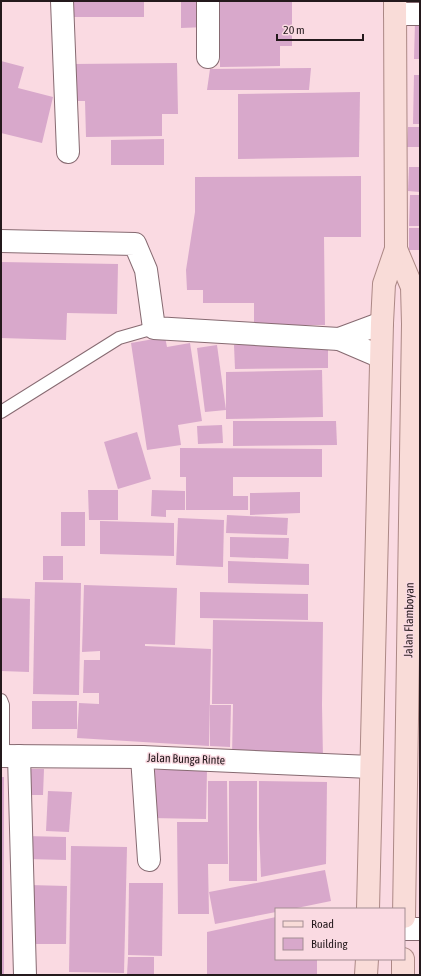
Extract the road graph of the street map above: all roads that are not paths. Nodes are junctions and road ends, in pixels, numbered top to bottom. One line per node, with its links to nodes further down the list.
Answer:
1 (62, 1): 6 (street)
2 (208, 1): 5 (street)
3 (395, 8): 4 (street); 8 (main road)
4 (420, 14)
5 (208, 57)
6 (68, 152)
7 (1, 240): 11 (street)
8 (396, 249): 9 (main road); 10 (main road, Jalan Flamboyan)
9 (382, 323): 10 (main road); 12 (street); 13 (main road)
10 (417, 324): 14 (main road, Jalan Flamboyan)
11 (154, 328): 12 (street); 15 (lane)
12 (339, 339): 13 (street)
13 (381, 357): 14 (main road); 20 (main road)
14 (416, 361): 16 (main road, Jalan Flamboyan)
15 (1, 412)
16 (414, 640): 23 (main road, Jalan Flamboyan)
17 (1, 700): 18 (lane)
18 (8, 756): 19 (street, Jalan Bunga Rinte); 28 (street)
19 (142, 757): 20 (street, Jalan Bunga Rinte); 21 (street)
20 (371, 767): 22 (main road)
21 (150, 860)
22 (368, 908)
23 (404, 908)
24 (405, 929): 25 (street)
25 (420, 929)
26 (367, 960): 29 (main road)
27 (403, 960): 30 (main road)
28 (25, 975)
29 (366, 975)
30 (403, 975)

